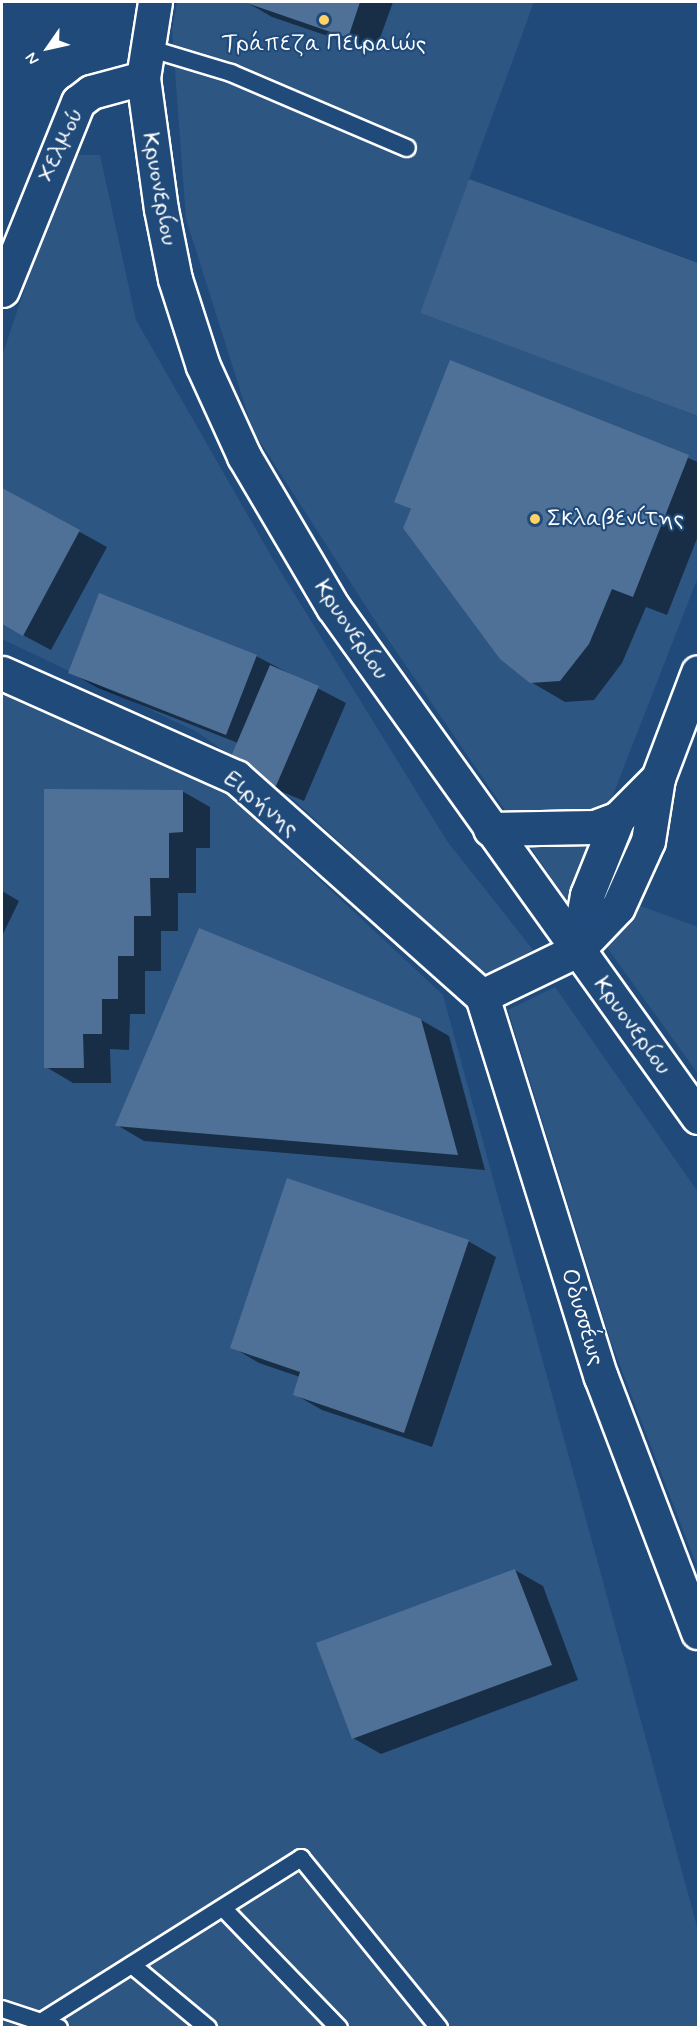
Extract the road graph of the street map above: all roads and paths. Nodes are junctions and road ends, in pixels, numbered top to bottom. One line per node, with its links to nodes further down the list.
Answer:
1 (155, 2): 2 (street)
2 (146, 63): 3 (lane); 4 (street, Χελμού); 9 (street, Κρυονερίου)
3 (407, 148)
4 (2, 290)
5 (699, 672): 7 (street)
6 (2, 673): 11 (street, Ειρήνης)
7 (658, 778): 8 (street); 10 (street)
8 (618, 818): 9 (street); 10 (street)
9 (490, 829): 10 (street, Κρυονερίου)
10 (577, 950): 11 (street); 12 (street, Κρυονερίου)
11 (482, 996): 13 (street, Οδυσσέως)
12 (699, 1117)
13 (696, 1617)
14 (223, 1908): 15 (lane); 19 (lane); 20 (lane)
15 (132, 1965): 17 (lane); 18 (lane)
16 (2, 2009): 17 (lane)
17 (52, 2024)
18 (208, 2028)
19 (339, 2028)
20 (440, 2028)

